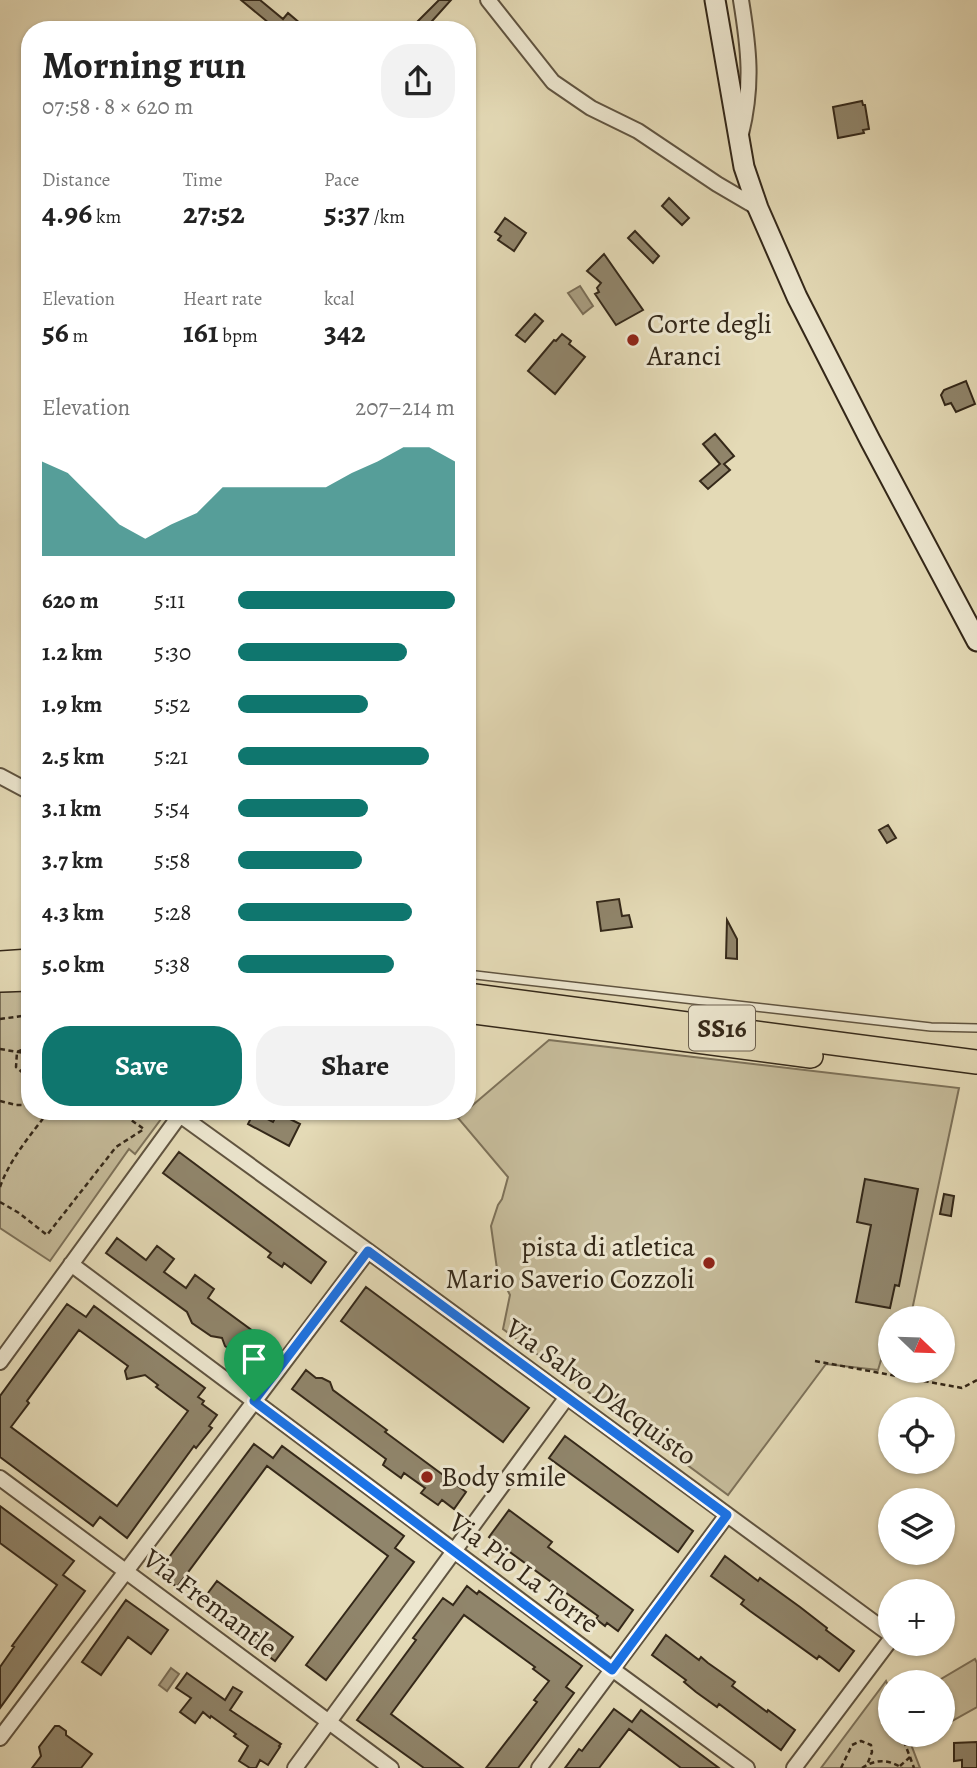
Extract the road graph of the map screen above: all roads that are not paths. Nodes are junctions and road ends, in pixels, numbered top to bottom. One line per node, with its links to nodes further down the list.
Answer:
1 (488, 0): 5 (street)
2 (715, 0): 4 (main road)
3 (741, 0): 4 (street)
4 (740, 139): 5 (main road)
5 (758, 208): 6 (main road)
6 (977, 641)
7 (0, 776): 8 (street)
8 (21, 787)
9 (21, 961): 10 (highway)
10 (0, 962)
11 (476, 975): 16 (lane)
12 (21, 979): 13 (highway)
13 (0, 980)
14 (476, 996): 17 (highway, SS16)
15 (476, 1013): 18 (highway, SS16)
16 (977, 1028)
17 (977, 1062)
18 (977, 1078)
19 (176, 1120): 22 (street, Via Salvo D'Acquisto)
20 (187, 1120): 21 (street, Via Salvo D'Acquisto)
21 (368, 1251): 24 (street, Via Salvo D'Acquisto); 25 (street)
22 (71, 1264): 23 (street); 25 (street, Via Pio La Torre)
23 (0, 1362)
24 (567, 1398): 27 (street, Via Salvo D'Acquisto); 28 (street)
25 (254, 1401): 28 (street, Via Pio La Torre); 29 (street)
26 (0, 1478): 29 (street, Via Fremantle)
27 (727, 1515): 30 (street, Via Salvo D'Acquisto); 32 (street)
28 (454, 1551): 32 (street, Via Pio La Torre); 33 (street)
29 (126, 1571): 33 (street, Via Fremantle); 34 (street)
30 (878, 1627)
31 (878, 1655): 39 (street)
32 (612, 1670): 37 (street); 38 (street, Via Pio La Torre)
33 (329, 1722): 35 (street); 36 (street, Via Fremantle)
34 (0, 1738)
35 (295, 1768)
36 (391, 1768)
37 (539, 1768)
38 (747, 1768)
39 (794, 1768)

